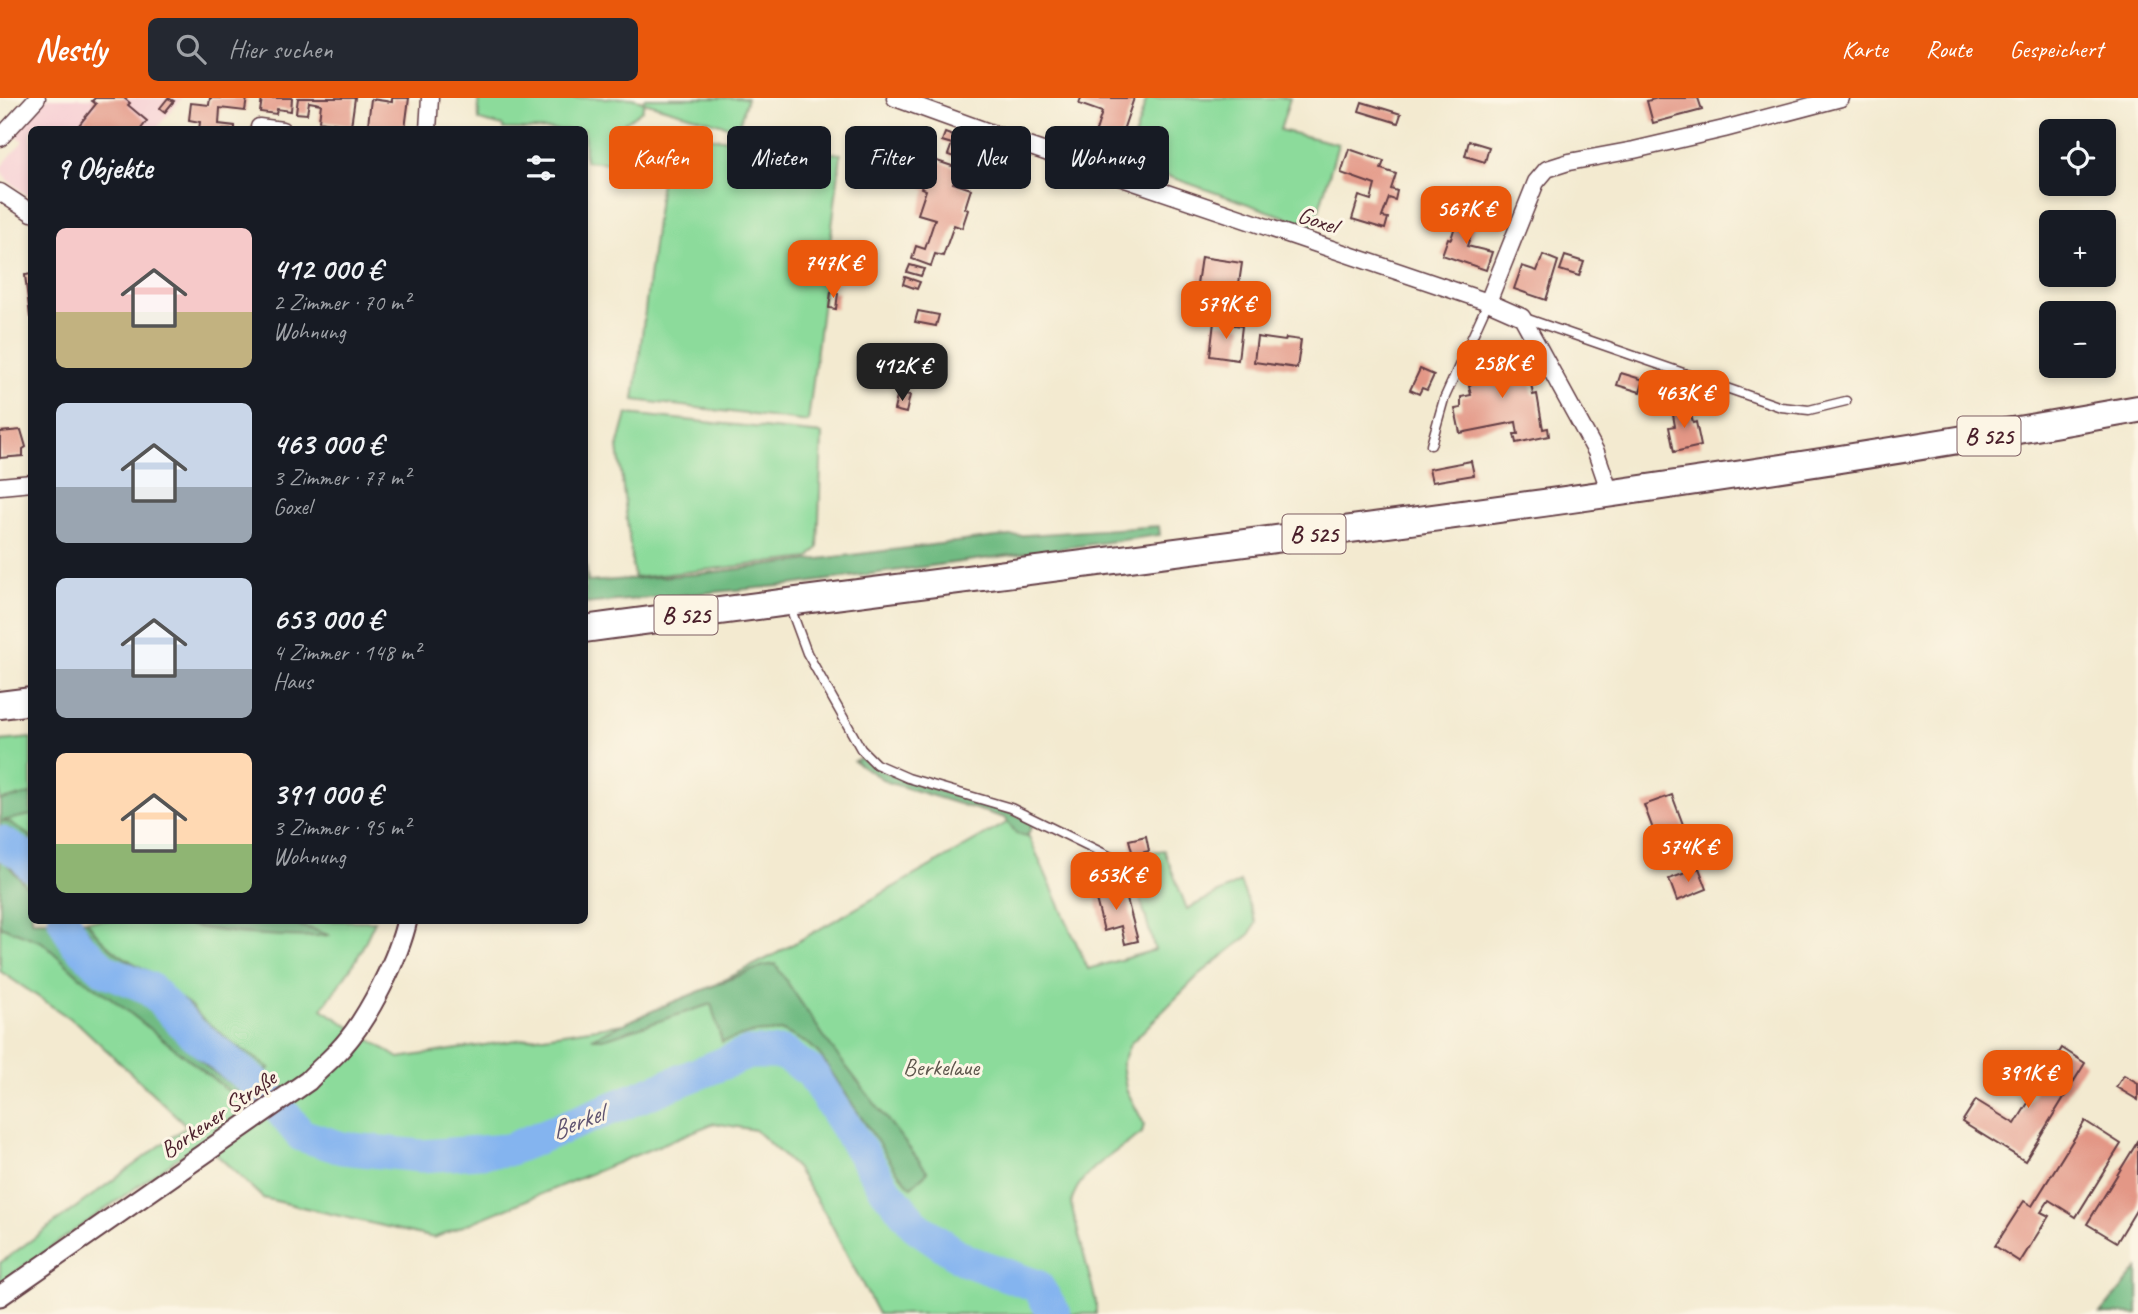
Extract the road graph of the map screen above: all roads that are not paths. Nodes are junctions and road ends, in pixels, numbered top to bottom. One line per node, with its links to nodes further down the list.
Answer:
1 (37, 98): 6 (street)
2 (430, 98): 5 (street)
3 (895, 98): 9 (street, Goxel)
4 (1841, 98): 9 (street)
5 (428, 126)
6 (0, 138)
7 (0, 192): 8 (street)
8 (28, 210)
9 (1488, 302): 10 (street, Goxel); 13 (lane)
10 (1522, 317): 11 (lane); 16 (street)
11 (1846, 401)
12 (2138, 409): 16 (main road, B 525)
13 (1431, 445)
14 (28, 483): 15 (street)
15 (0, 486)
16 (1610, 493): 17 (main road, B 525)
17 (789, 601): 18 (main road, B 525); 21 (lane)
18 (588, 628)
19 (28, 702): 20 (main road)
20 (0, 705)
21 (1113, 858)
22 (406, 924): 23 (street, Borkener Straße)
23 (0, 1296)

